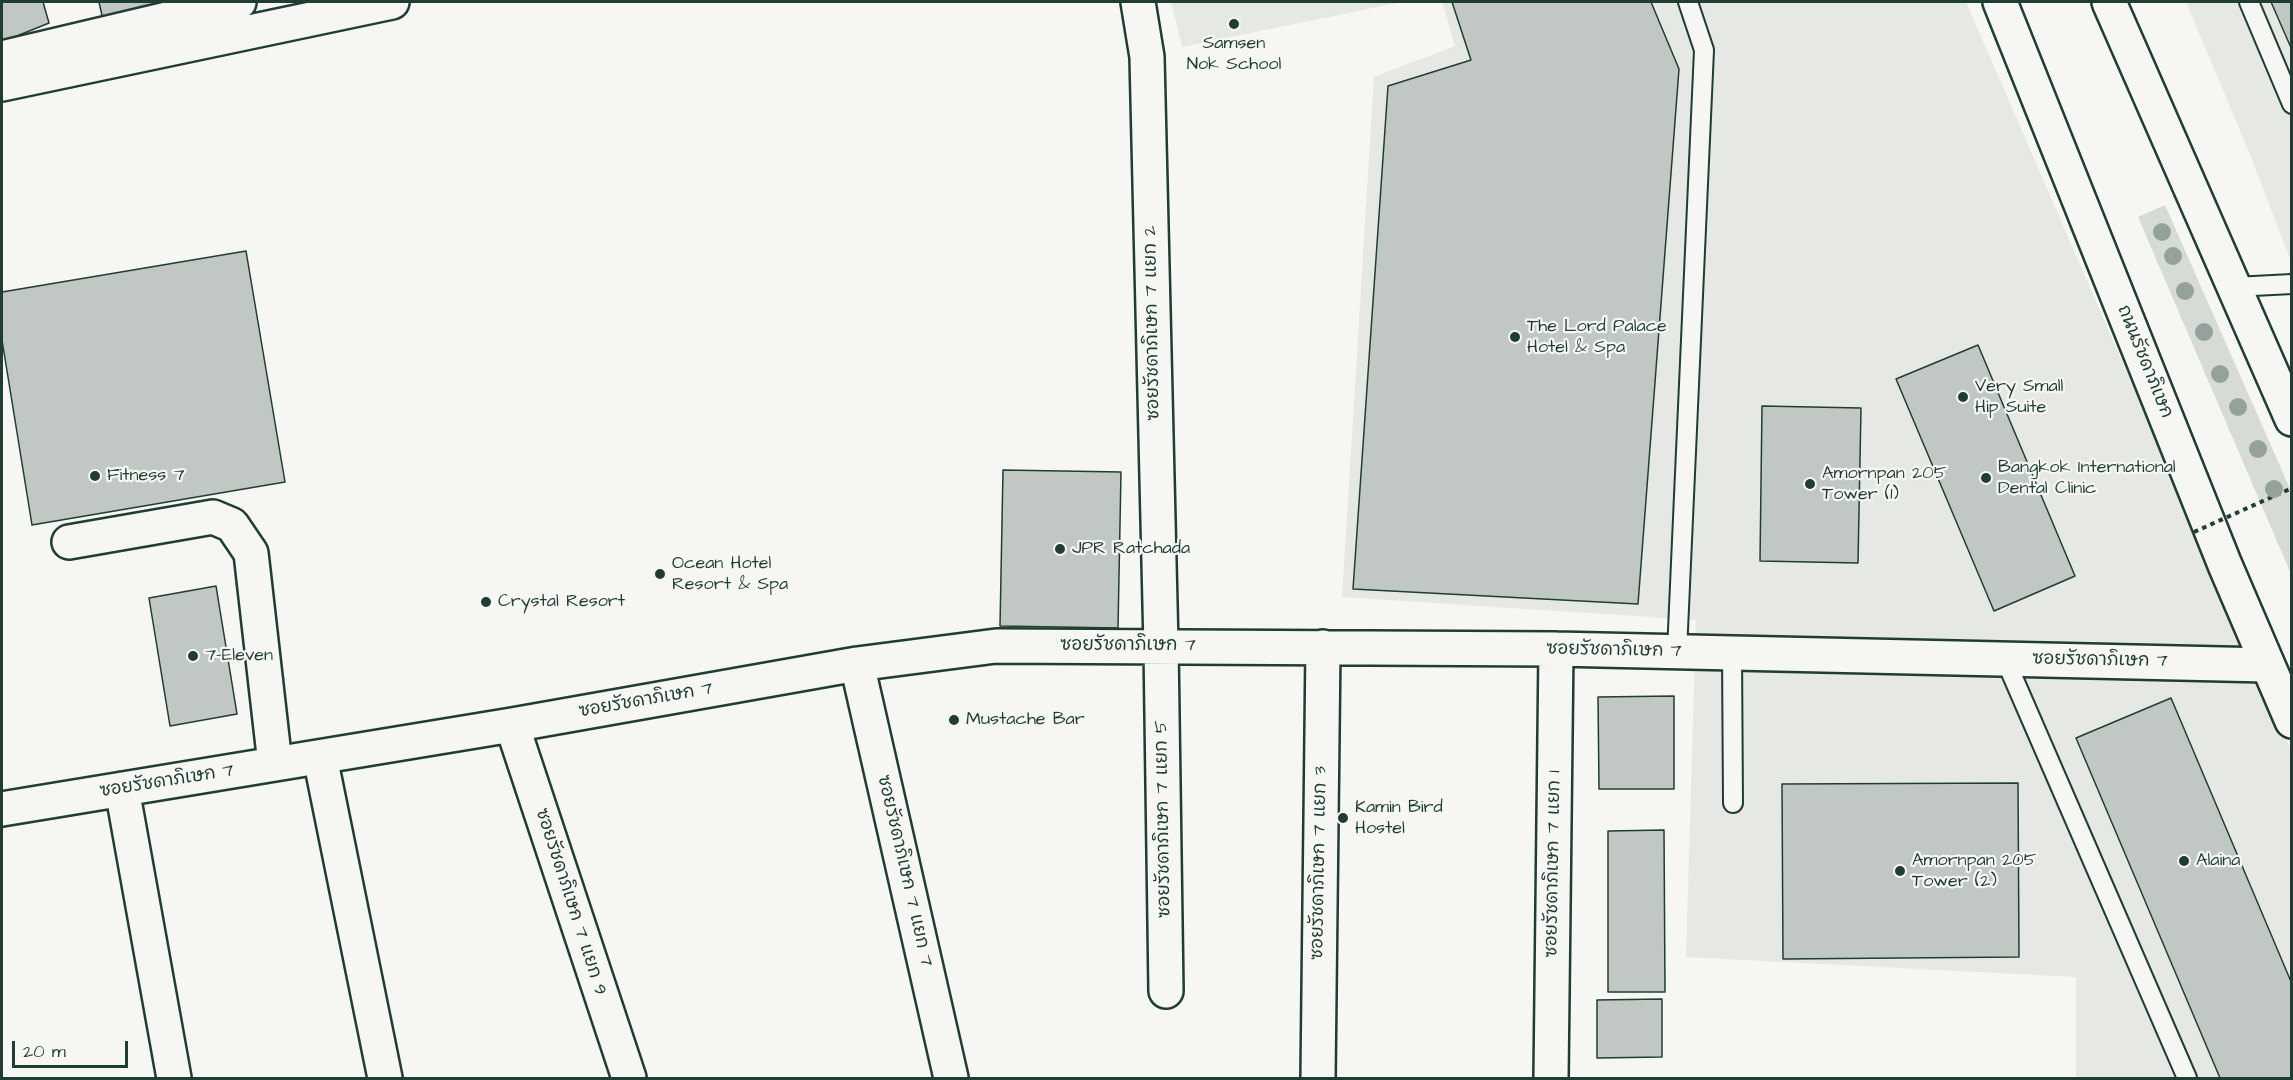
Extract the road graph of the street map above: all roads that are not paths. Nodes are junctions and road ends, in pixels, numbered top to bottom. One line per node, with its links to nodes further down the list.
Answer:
1 (240, 2): 8 (street)
2 (392, 2): 9 (street)
3 (1138, 2): 15 (street, ซอยรัชดาภิเษก 7 แยก 2)
4 (1688, 2): 18 (lane)
5 (2000, 2): 22 (street, ถนนรัชดาภิเษก)
6 (2249, 2): 10 (lane)
7 (2114, 13): 12 (street)
8 (2, 58)
9 (2, 84)
10 (2292, 104)
11 (2292, 284): 12 (lane)
12 (2234, 287): 13 (street)
13 (2292, 419)
14 (69, 542): 26 (street)
15 (1161, 646): 16 (street, ซอยรัชดาภิเษก 7); 21 (street, ซอยรัชดาภิเษก 7); 30 (street, ซอยรัชดาภิเษก 7 แยก 5)
16 (1323, 647): 17 (street, ซอยรัชดาภิเษก 7); 35 (street, ซอยรัชดาภิเษก 7 แยก 3)
17 (1556, 649): 18 (street, ซอยรัชดาภิเษก 7); 36 (street, ซอยรัชดาภิเษก 7 แยก 1)
18 (1677, 652): 19 (street, ซอยรัชดาภิเษก 7)
19 (1732, 653): 20 (street, ซอยรัชดาภิเษก 7); 28 (lane)
20 (2005, 659): 22 (street, ซอยรัชดาภิเษก 7); 37 (lane)
21 (857, 664): 24 (street, ซอยรัชดาภิเษก 7); 34 (street, ซอยรัชดาภิเษก 7 แยก 7)
22 (2267, 665): 23 (street, ถนนรัชดาภิเษก)
23 (2292, 721)
24 (512, 724): 25 (street, ซอยรัชดาภิเษก 7); 33 (street, ซอยรัชดาภิเษก 7 แยก 9)
25 (320, 757): 26 (street, ซอยรัชดาภิเษก 7); 32 (street)
26 (274, 764): 27 (street, ซอยรัชดาภิเษก 7)
27 (122, 789): 29 (street, ซอยรัชดาภิเษก 7); 31 (street)
28 (1733, 802)
29 (2, 810)
30 (1166, 991)
31 (174, 1078)
32 (385, 1078)
33 (629, 1078)
34 (951, 1078)
35 (1317, 1078)
36 (1551, 1078)
37 (2187, 1078)

